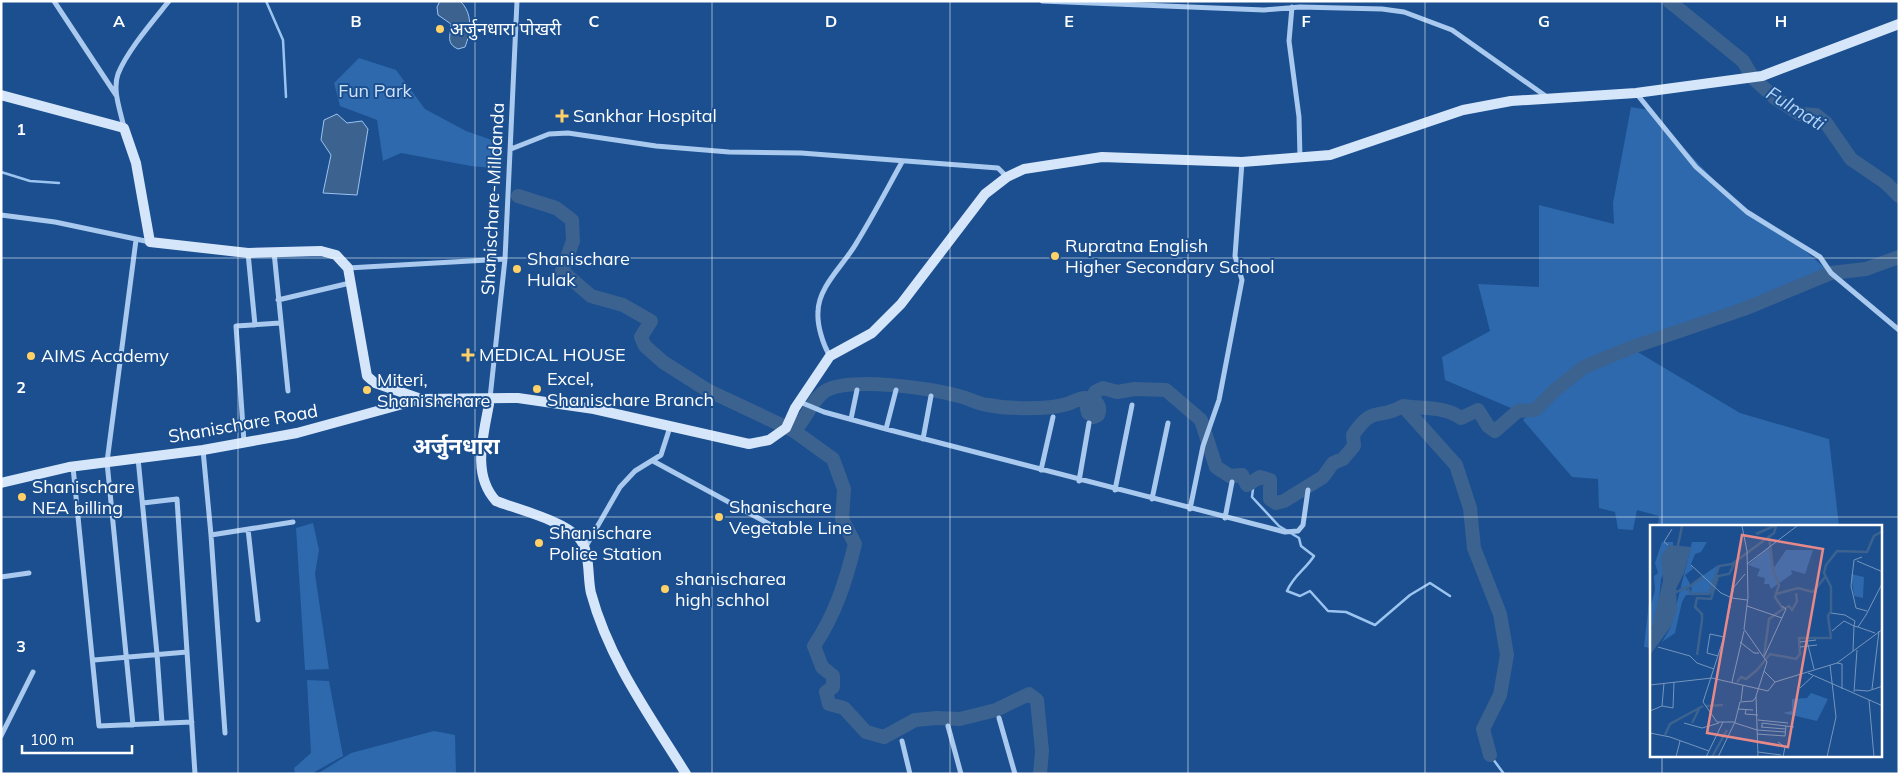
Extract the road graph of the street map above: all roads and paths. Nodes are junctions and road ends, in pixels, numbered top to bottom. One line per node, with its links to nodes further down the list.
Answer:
1 (54, 1): 10 (street)
2 (169, 1): 10 (street)
3 (517, 1): 13 (street, Shanischare-Milldanda)
4 (1042, 1): 6 (street)
5 (1300, 4): 6 (street); 11 (street)
6 (1292, 7): 14 (street)
7 (1899, 24): 8 (street)
8 (1636, 93): 11 (street); 29 (street)
9 (1, 95): 12 (street)
10 (117, 96): 12 (street)
11 (1550, 99): 14 (street)
12 (124, 128): 20 (street)
13 (511, 149): 15 (street); 23 (street, Shanischare-Milldanda)
14 (1300, 158): 16 (street)
15 (902, 162): 17 (street); 30 (street)
16 (1242, 162): 17 (street); 60 (street)
17 (1007, 177): 30 (street)
18 (1, 215): 19 (street)
19 (136, 240): 20 (street); 50 (street)
20 (150, 242): 22 (street)
21 (274, 251): 22 (street); 24 (street); 26 (street)
22 (248, 252): 28 (street)
23 (505, 259): 24 (street); 35 (street, Shanischare-Milldanda)
24 (348, 268): 25 (street)
25 (350, 283): 26 (street); 36 (street)
26 (278, 300): 27 (street)
27 (280, 323): 28 (street); 33 (street)
28 (255, 325): 46 (street)
29 (1899, 330)
30 (830, 356): 37 (street, Shanischare Road)
31 (858, 390): 40 (street)
32 (896, 390): 44 (street)
33 (288, 391)
34 (931, 396): 45 (street)
35 (490, 398): 36 (street, Shanischare Road); 43 (street, Shanischare Road); 66 (street)
36 (421, 399): 46 (street, Shanischare Road)
37 (800, 402): 40 (street); 43 (street, Shanischare Road)
38 (1132, 405): 56 (street)
39 (1053, 417): 52 (street)
40 (851, 419): 44 (street)
41 (1089, 423): 53 (street)
42 (1168, 423): 58 (street)
43 (670, 428): 49 (street)
44 (886, 430): 45 (street)
45 (923, 438): 52 (street)
46 (244, 443): 47 (street, Shanischare Road)
47 (203, 450): 48 (street, Shanischare Road); 65 (street)
48 (138, 458): 50 (street, Shanischare Road); 59 (street)
49 (653, 461): 63 (street); 66 (street)
50 (107, 462): 51 (street, Shanischare Road); 72 (street)
51 (73, 467): 55 (street, Shanischare Road); 73 (street)
52 (1041, 470): 53 (street)
53 (1079, 481): 56 (street)
54 (1232, 482): 61 (street)
55 (1, 483)
56 (1115, 490): 58 (street)
57 (1308, 490): 61 (street)
58 (1152, 500): 60 (street)
59 (143, 502): 70 (street); 71 (street)
60 (1190, 509): 61 (street)
61 (1225, 518)
62 (293, 522): 64 (street)
63 (772, 525)
64 (248, 529): 65 (street); 69 (street)
65 (211, 535): 80 (street)
66 (585, 548): 84 (street)
67 (29, 572): 68 (street)
68 (1, 577)
69 (258, 620)
70 (187, 652): 71 (street); 76 (street)
71 (157, 654): 72 (street); 77 (street)
72 (127, 657): 73 (street); 78 (street)
73 (94, 660): 78 (street)
74 (33, 672): 81 (street)
75 (998, 718): 87 (street)
76 (192, 722): 77 (street); 83 (street)
77 (162, 723): 78 (street)
78 (133, 725)
79 (948, 726): 86 (street)
80 (225, 733)
81 (1, 736)
82 (902, 741): 85 (street)
83 (195, 774)
84 (686, 774)
85 (910, 774)
86 (961, 774)
87 (1015, 774)

